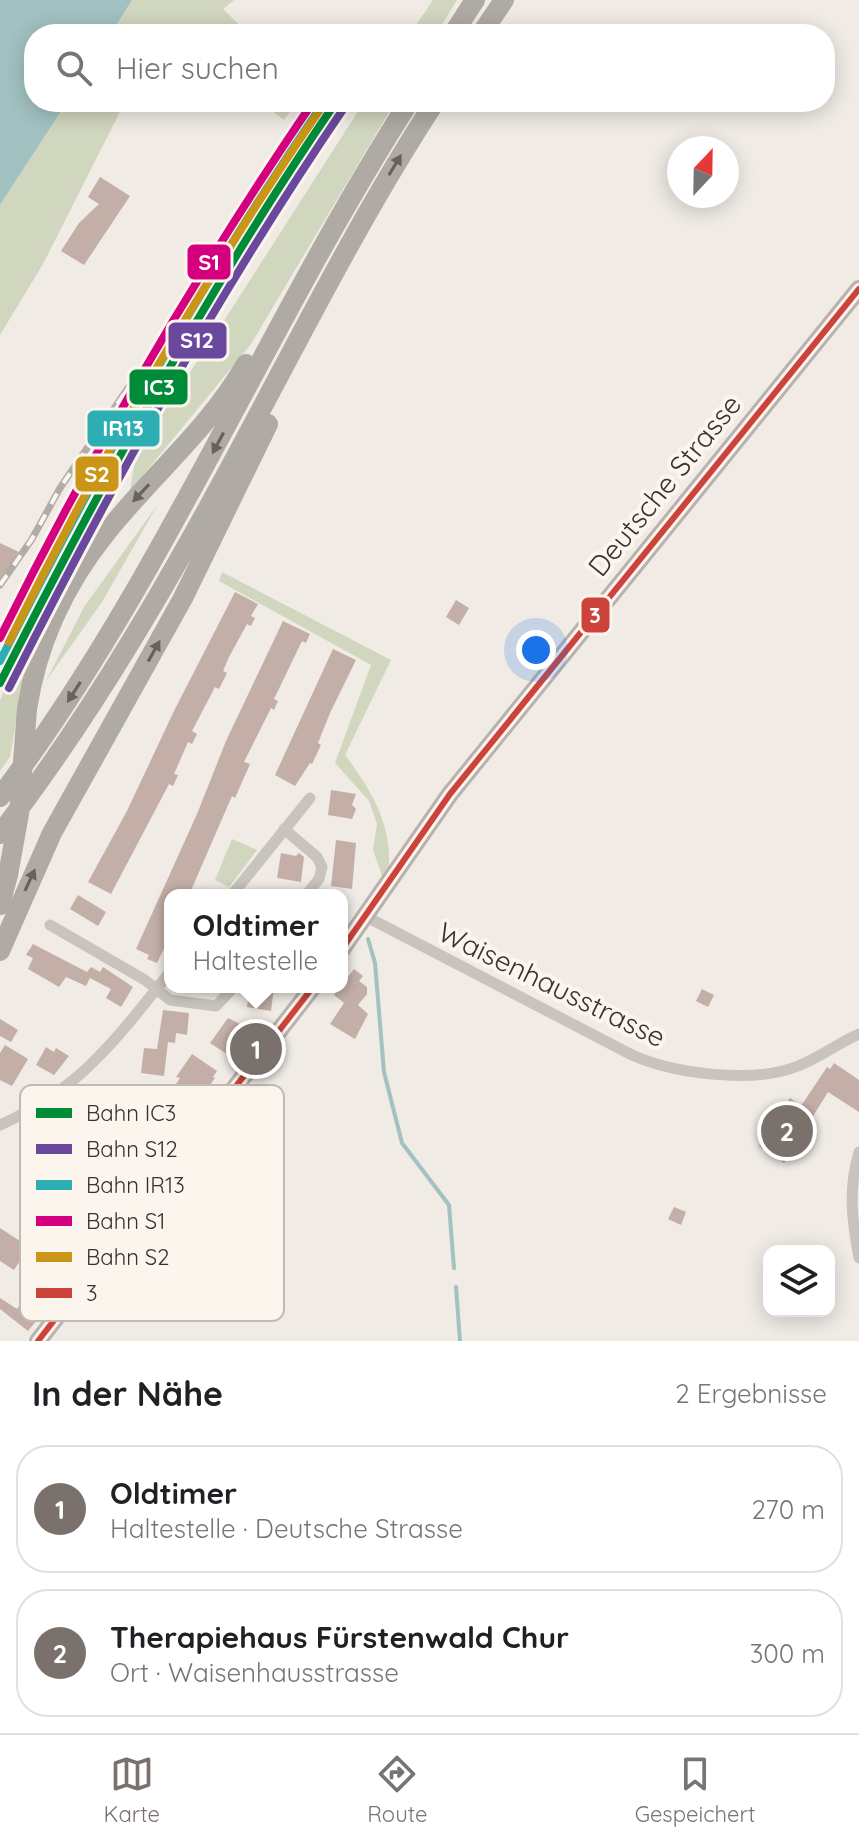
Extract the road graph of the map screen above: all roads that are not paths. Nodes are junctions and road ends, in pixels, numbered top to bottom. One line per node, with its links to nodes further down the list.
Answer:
1 (475, 0): 3 (highway)
2 (504, 0): 4 (highway)
3 (459, 24)
4 (488, 24)
5 (403, 112): 8 (highway)
6 (429, 112): 7 (highway, one-way to 6)
7 (358, 229): 13 (highway); 20 (highway, one-way to 7)
8 (320, 251): 10 (highway, one-way to 10); 16 (highway, one-way to 16, bridge)
9 (859, 289): 17 (main road, Deutsche Strasse)
10 (0, 797)
11 (310, 798): 12 (street)
12 (284, 829): 14 (street); 15 (street)
13 (0, 834)
14 (237, 889)
15 (311, 889)
16 (0, 905)
17 (365, 916): 19 (main road, Deutsche Strasse); 25 (street, Waisenhausstrasse)
18 (50, 925): 22 (street)
19 (348, 940)
20 (0, 951)
21 (164, 979): 22 (street)
22 (156, 989): 23 (street); 26 (street)
23 (228, 993)
24 (308, 993): 27 (main road)
25 (859, 1034)
26 (69, 1085)
27 (237, 1085)
28 (20, 1115): 29 (street)
29 (0, 1125)
30 (859, 1152): 31 (street)
31 (859, 1258)
32 (54, 1321): 33 (main road)
33 (38, 1341)

